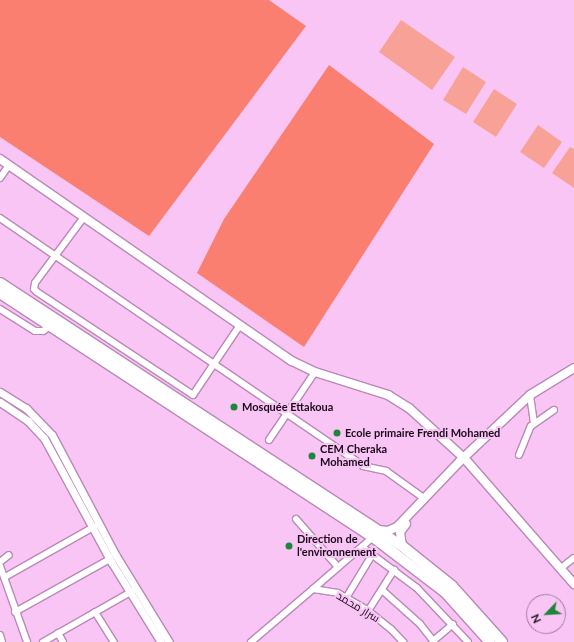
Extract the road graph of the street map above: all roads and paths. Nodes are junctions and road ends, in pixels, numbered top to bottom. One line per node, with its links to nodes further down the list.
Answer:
1 (0, 159): 2 (main road)
2 (9, 165): 3 (street); 4 (main road)
3 (0, 178)
4 (84, 217): 6 (street); 12 (main road)
5 (0, 218): 6 (street)
6 (56, 256): 14 (street); 14 (street)
7 (0, 278): 10 (highway)
8 (0, 283): 10 (highway)
9 (1, 294): 13 (highway)
10 (34, 305): 29 (highway)
11 (0, 309): 13 (street)
12 (240, 325): 14 (street); 16 (main road)
13 (50, 326): 29 (highway)
14 (214, 364): 21 (street)
15 (574, 368): 18 (main road)
16 (315, 372): 21 (street); 25 (main road)
17 (0, 392): 28 (street)
18 (530, 396): 22 (street); 25 (main road)
19 (0, 402): 28 (street)
20 (554, 410): 22 (street)
21 (286, 414): 23 (street); 26 (street)
22 (534, 422): 24 (street)
23 (269, 440)
24 (519, 455)
25 (465, 459): 26 (main road); 39 (main road)
26 (427, 500): 29 (main road); 30 (main road)
27 (296, 519): 38 (street)
28 (96, 526): 35 (street); 41 (street); 45 (street)
29 (376, 533): 30 (highway); 31 (street); 64 (highway)
30 (402, 546): 65 (highway)
31 (362, 547): 33 (street); 38 (street)
32 (10, 555): 36 (street)
33 (372, 555): 40 (street); 46 (street)
34 (574, 558): 39 (street)
35 (110, 559): 45 (street); 48 (street)
36 (0, 562)
37 (0, 566): 41 (street)
38 (338, 567): 43 (street)
39 (561, 568): 42 (main road)
40 (394, 570): 44 (street); 50 (street)
41 (5, 577): 48 (street)
42 (574, 584)
43 (313, 589): 46 (street, سرار محمد); 61 (street)
44 (382, 590): 47 (street); 53 (street)
45 (133, 591): 49 (street); 59 (street); 60 (street)
46 (346, 598): 47 (street, سرار محمد)
47 (368, 611): 62 (street, سرار محمد)
48 (14, 612): 55 (street)
49 (95, 612): 51 (street); 58 (street)
50 (453, 624): 53 (street); 63 (street)
51 (58, 634): 56 (street); 57 (street)
52 (0, 635): 54 (street)
53 (434, 641)
54 (2, 642)
55 (26, 642)
56 (43, 642)
57 (63, 642)
58 (114, 642)
59 (160, 642)
60 (169, 642)
61 (251, 642)
62 (403, 642)
63 (468, 642)
64 (490, 642)
65 (502, 642)

